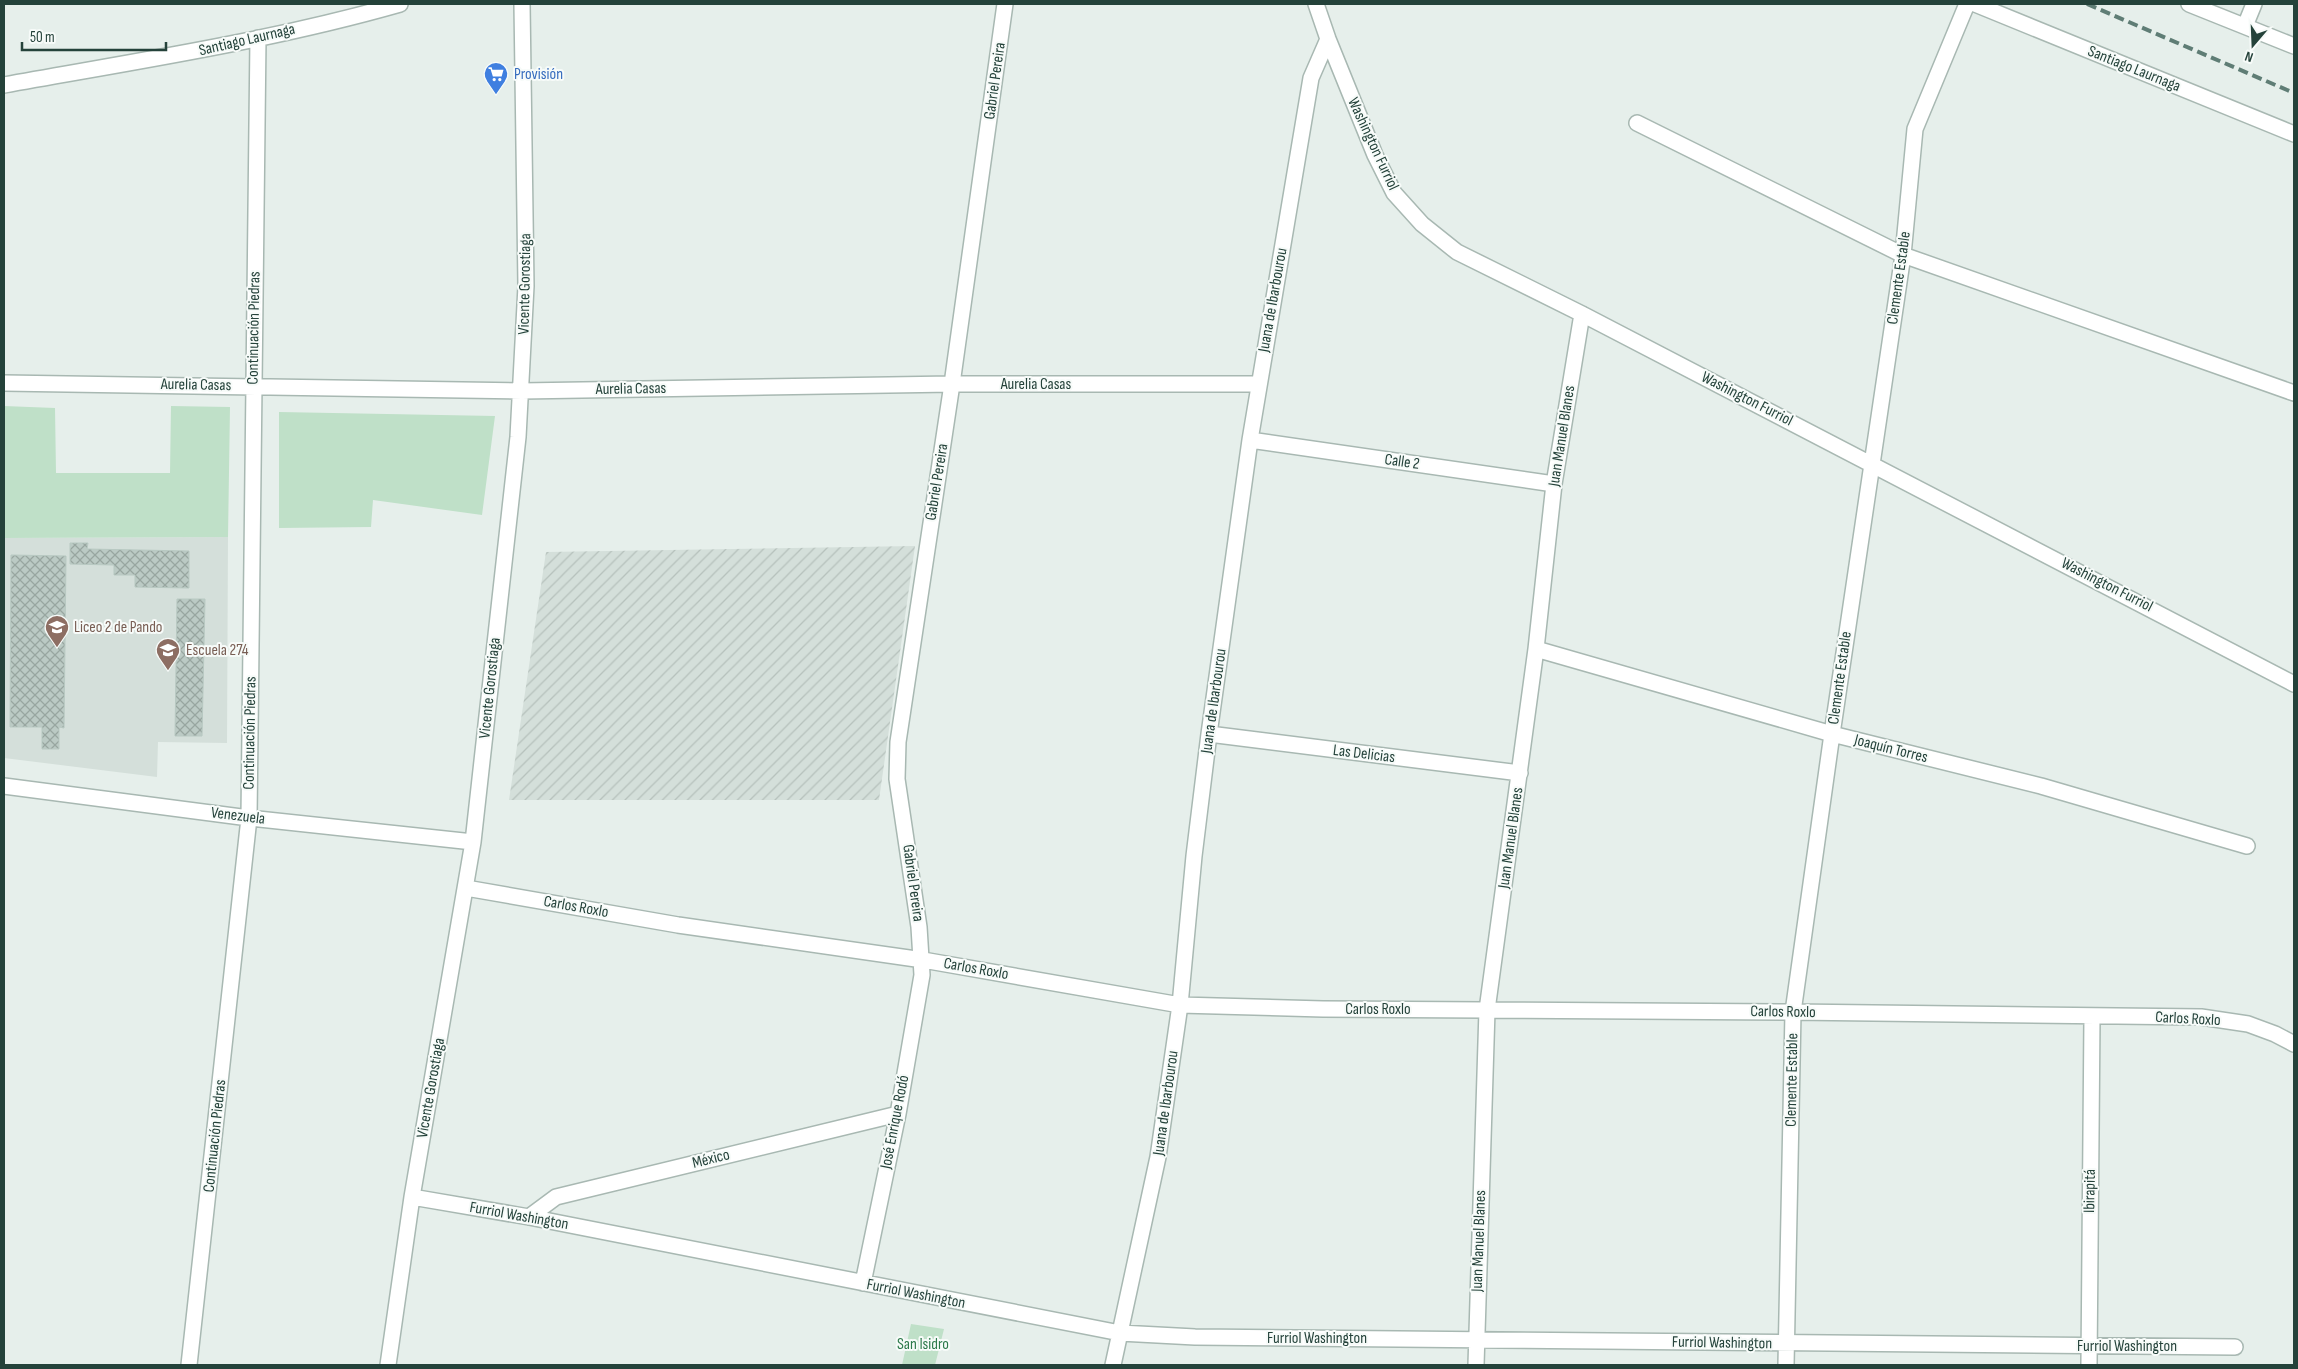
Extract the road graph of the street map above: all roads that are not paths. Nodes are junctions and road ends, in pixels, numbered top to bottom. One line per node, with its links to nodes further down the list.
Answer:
1 (400, 4): 10 (street, Santiago Laurnaga)
2 (522, 4): 22 (street, Vicente Gorostiaga)
3 (1005, 4): 19 (street, Gabriel Pereira)
4 (1316, 4): 11 (street, Washington Furriol)
5 (1967, 4): 16 (street, Clemente Estable)
6 (1975, 4): 15 (street, Santiago Laurnaga)
7 (2189, 4): 9 (street)
8 (2254, 4): 9 (street)
9 (2245, 26): 12 (street)
10 (258, 38): 13 (street, Santiago Laurnaga); 21 (street, Continuación Piedras)
11 (1328, 40): 17 (street, Washington Furriol); 20 (street, Juana de Ibarbourou)
12 (2294, 46)
13 (4, 85)
14 (1637, 123): 16 (street)
15 (2294, 134)
16 (1903, 255): 23 (street); 25 (street, Clemente Estable)
17 (1582, 314): 25 (street, Washington Furriol); 26 (street, Juan Manuel Blanes)
18 (4, 383): 21 (street, Aurelia Casas)
19 (952, 384): 20 (street, Aurelia Casas); 22 (street, Aurelia Casas); 37 (street, Gabriel Pereira)
20 (1259, 384): 24 (street, Juana de Ibarbourou)
21 (253, 386): 22 (street, Aurelia Casas); 33 (street, Continuación Piedras)
22 (522, 391): 34 (street, Vicente Gorostiaga)
23 (2294, 394)
24 (1250, 440): 26 (street, Calle 2); 29 (street, Juana de Ibarbourou)
25 (1871, 463): 28 (street, Washington Furriol); 30 (street, Clemente Estable)
26 (1554, 484): 27 (street, Juan Manuel Blanes)
27 (1536, 649): 30 (street, Joaquín Torres); 31 (street, Juan Manuel Blanes)
28 (2294, 684)
29 (1209, 734): 31 (street, Las Delicias); 38 (street, Juana de Ibarbourou)
30 (1832, 734): 35 (street, Joaquín Torres); 40 (street, Clemente Estable)
31 (1520, 773): 39 (street, Juan Manuel Blanes)
32 (4, 786): 33 (street, Venezuela)
33 (248, 818): 34 (street, Venezuela); 52 (street, Continuación Piedras)
34 (473, 842): 36 (street, Vicente Gorostiaga)
35 (2246, 846)
36 (466, 888): 37 (street, Carlos Roxlo); 44 (street, Vicente Gorostiaga)
37 (923, 960): 38 (street, Carlos Roxlo); 43 (street, José Enrique Rodó)
38 (1180, 1005): 39 (street, Carlos Roxlo); 47 (street, Juana de Ibarbourou)
39 (1487, 1010): 40 (street, Carlos Roxlo); 48 (street, Juan Manuel Blanes)
40 (1793, 1012): 41 (street, Carlos Roxlo); 49 (street, Clemente Estable)
41 (2092, 1017): 42 (street, Carlos Roxlo); 50 (street, Ibirapitá)
42 (2294, 1044)
43 (898, 1114): 45 (street, México); 46 (street, José Enrique Rodó)
44 (412, 1197): 45 (street, Furriol Washington); 53 (street, Vicente Gorostiaga)
45 (529, 1217): 46 (street, Furriol Washington)
46 (863, 1283): 47 (street, Furriol Washington)
47 (1120, 1333): 48 (street, Furriol Washington); 54 (street, Juana de Ibarbourou)
48 (1476, 1340): 49 (street, Furriol Washington); 55 (street, Juan Manuel Blanes)
49 (1787, 1344): 50 (street, Furriol Washington); 56 (street, Clemente Estable)
50 (2089, 1346): 51 (street, Furriol Washington); 57 (street, Ibirapitá)
51 (2235, 1347)
52 (189, 1365)
53 (388, 1365)
54 (1113, 1365)
55 (1476, 1365)
56 (1786, 1365)
57 (2089, 1365)

